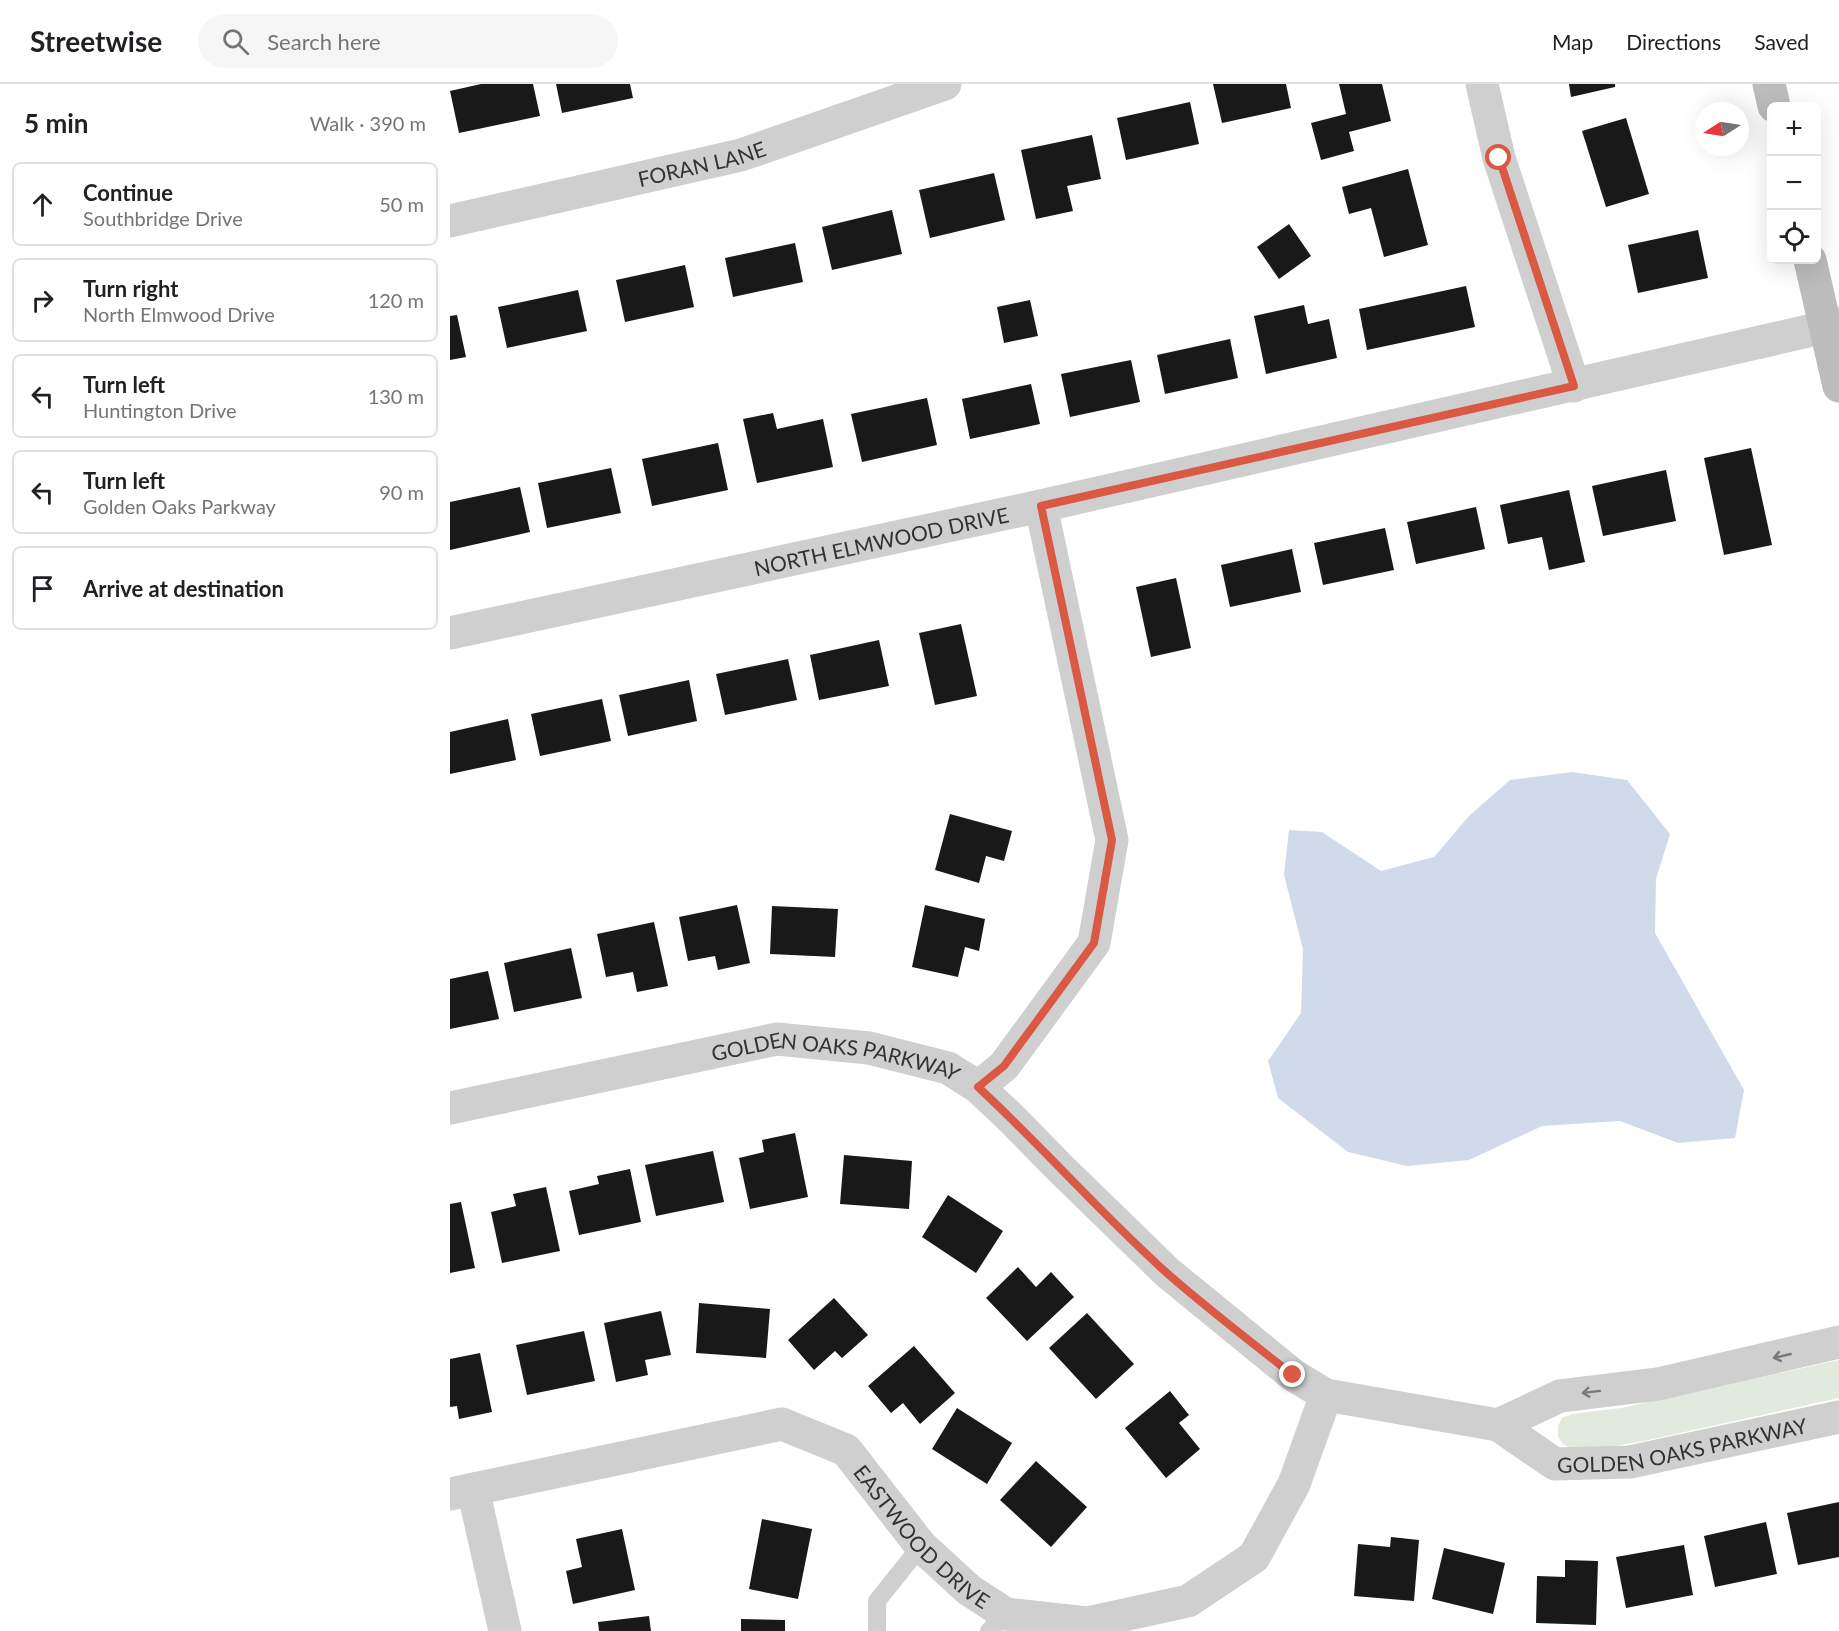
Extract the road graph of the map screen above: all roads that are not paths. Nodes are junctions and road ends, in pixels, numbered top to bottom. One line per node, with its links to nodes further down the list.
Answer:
1 (945, 84): 5 (street, FORAN LANE)
2 (1482, 84): 8 (street)
3 (1769, 84): 4 (main road)
4 (1773, 102)
5 (450, 221)
6 (1811, 264): 7 (main road)
7 (1832, 326): 8 (street, NORTH ELMWOOD DRIVE); 9 (main road)
8 (1574, 386): 10 (street, NORTH ELMWOOD DRIVE)
9 (1839, 386)
10 (1041, 506): 11 (street, NORTH ELMWOOD DRIVE); 12 (street)
11 (450, 633)
12 (978, 1087): 13 (street, GOLDEN OAKS PARKWAY); 15 (street, GOLDEN OAKS PARKWAY)
13 (450, 1108)
14 (1839, 1342): 17 (street, one-way to 17)
15 (1326, 1395): 17 (street, GOLDEN OAKS PARKWAY); 20 (street, EASTWOOD DRIVE)
16 (1839, 1417): 17 (street, GOLDEN OAKS PARKWAY)
17 (1498, 1425)
18 (461, 1491): 19 (street, EASTWOOD DRIVE); 21 (street)
19 (921, 1546): 20 (street, EASTWOOD DRIVE); 22 (lane)
20 (997, 1622)
21 (505, 1631)
22 (877, 1631)

